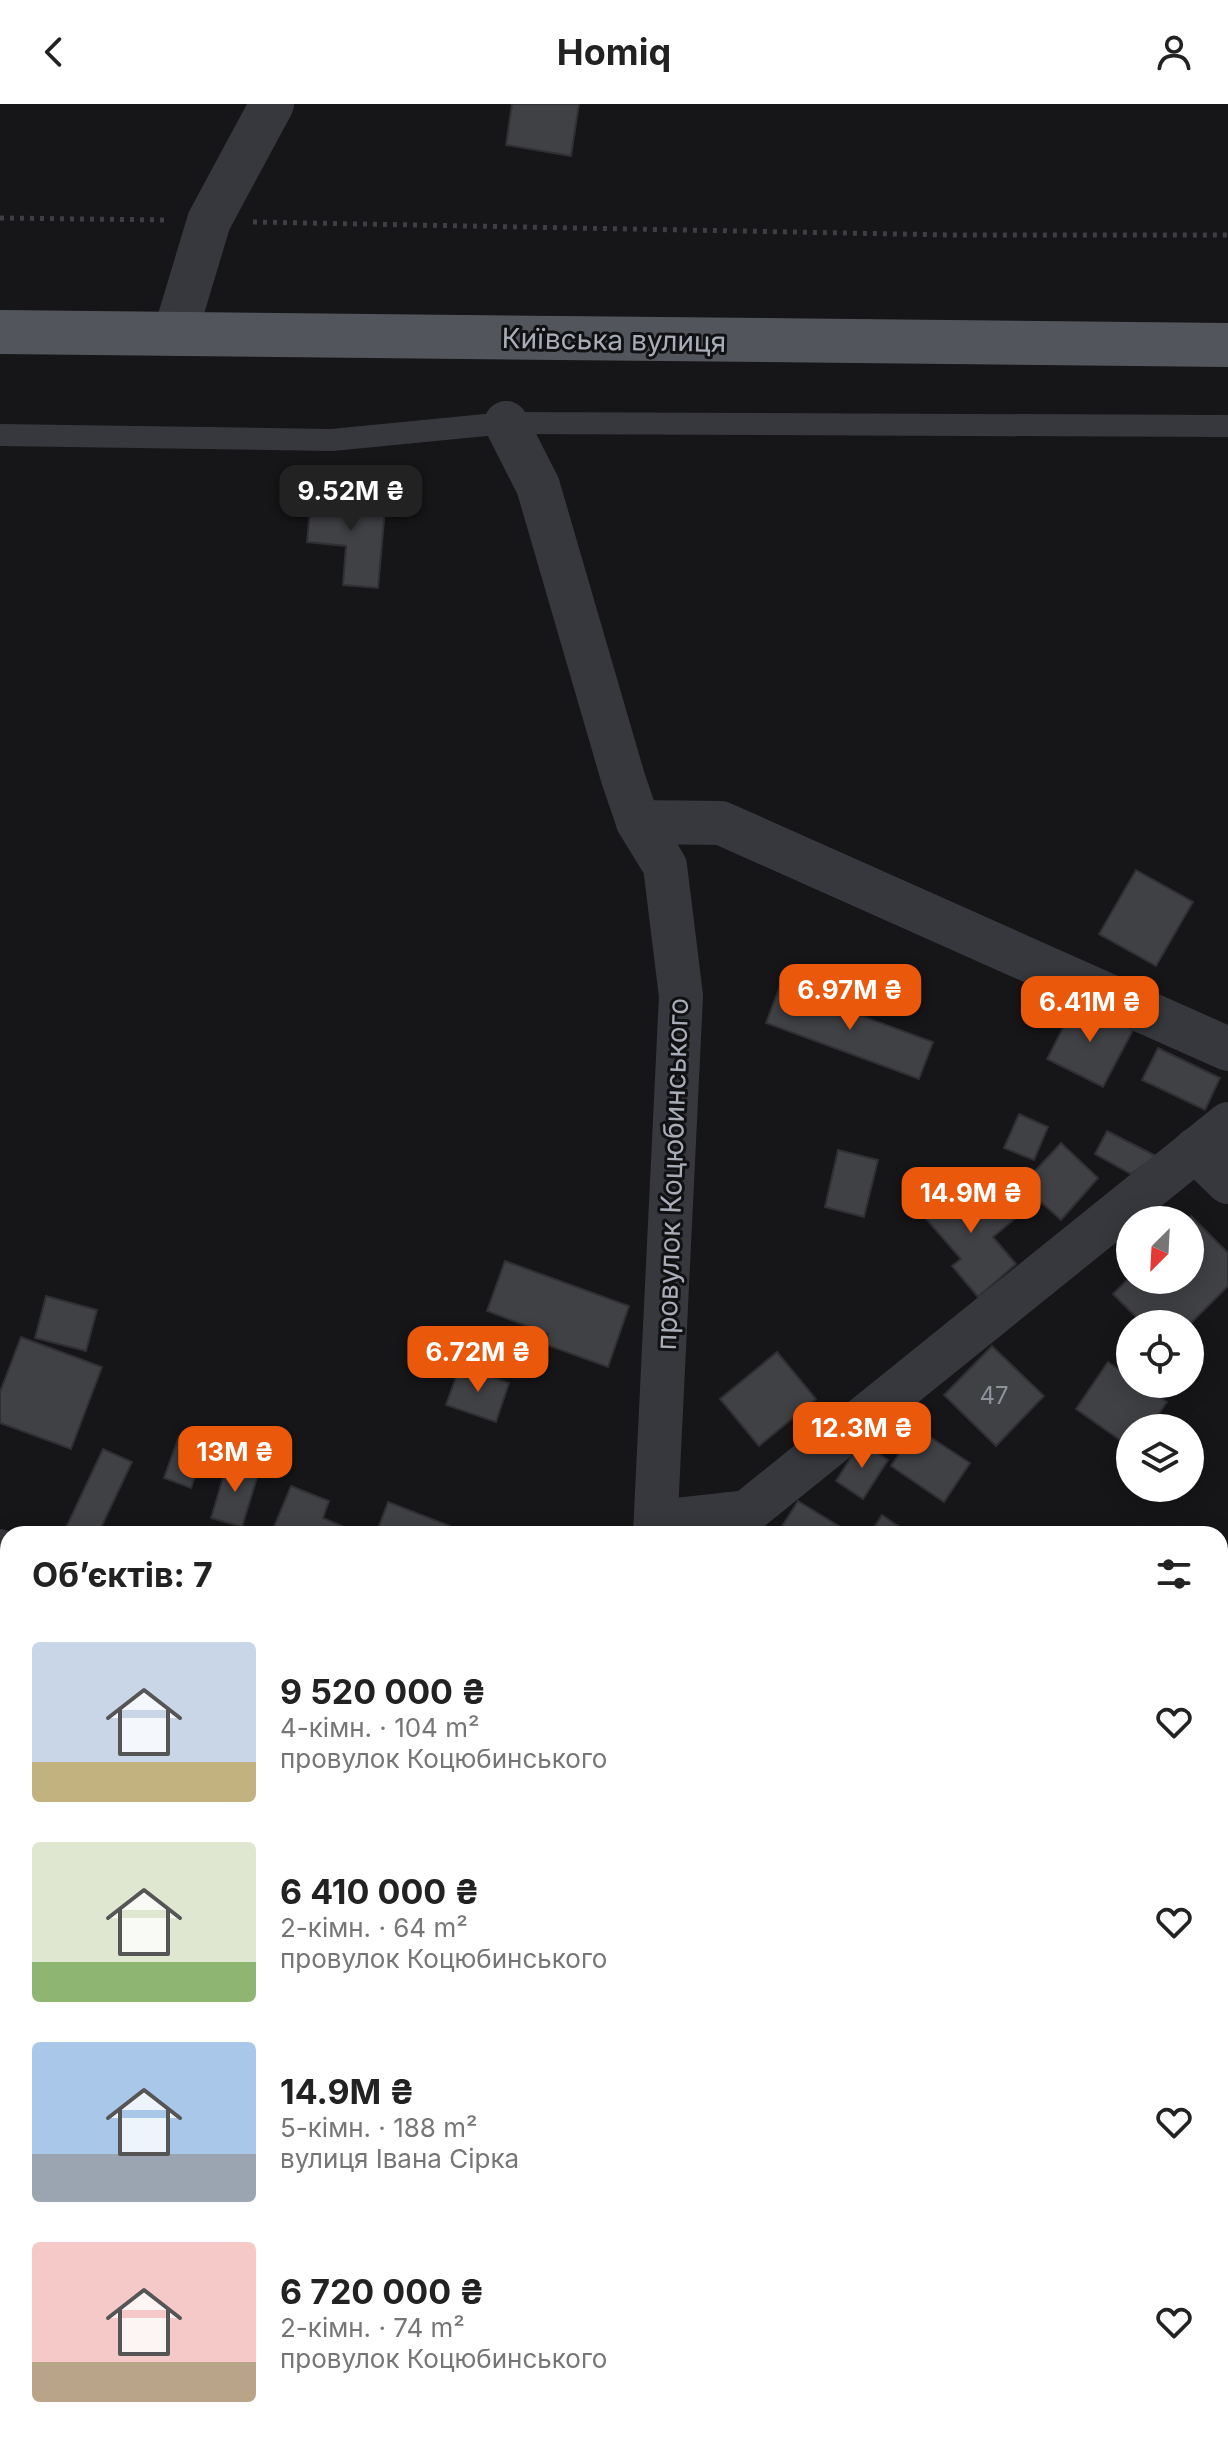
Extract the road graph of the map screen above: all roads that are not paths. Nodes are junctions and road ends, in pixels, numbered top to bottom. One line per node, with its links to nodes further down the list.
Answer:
1 (272, 104): 3 (street)
2 (0, 332): 3 (main road, Київська вулиця)
3 (175, 334): 4 (main road, Київська вулиця)
4 (1228, 345)
5 (506, 423): 6 (lane); 7 (lane); 8 (street, провулок Коцюбинського)
6 (1228, 426)
7 (0, 435)
8 (638, 822): 9 (street); 12 (street, провулок Коцюбинського)
9 (1228, 1049)
10 (1212, 1137): 11 (street); 13 (street)
11 (1228, 1182)
12 (656, 1526)
13 (667, 1526)

